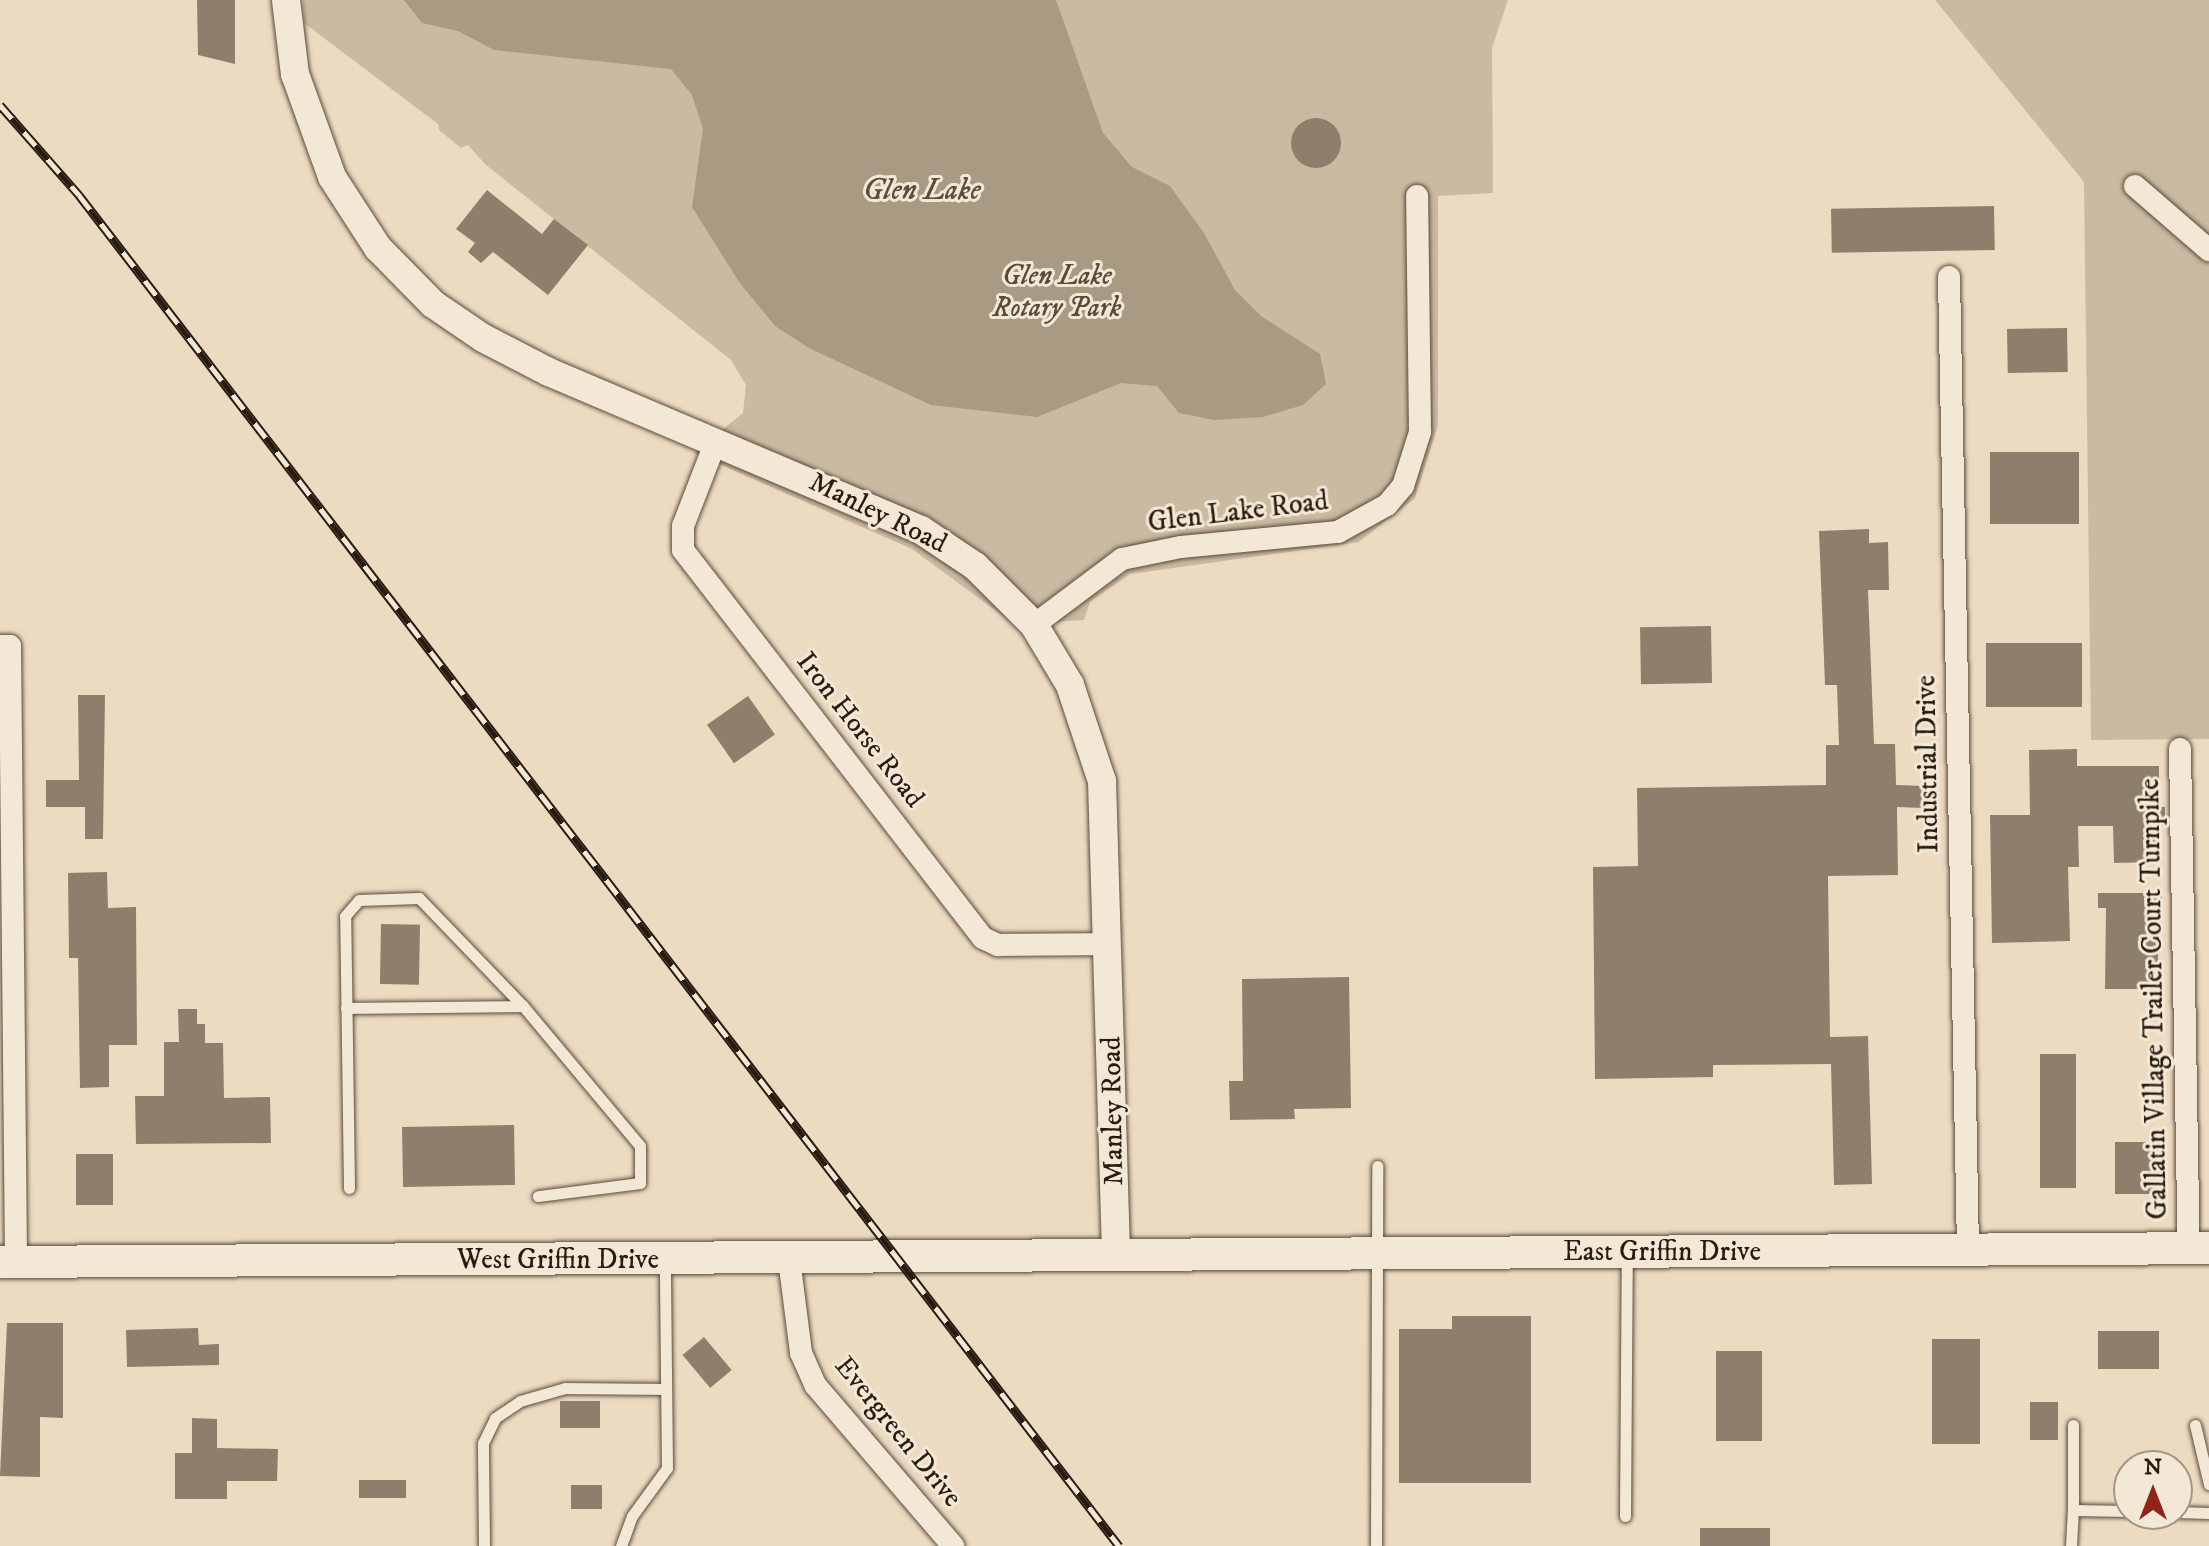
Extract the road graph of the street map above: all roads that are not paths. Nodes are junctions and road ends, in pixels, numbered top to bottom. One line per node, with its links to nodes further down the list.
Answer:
1 (286, 0): 6 (street, Manley Road)
2 (2135, 186): 4 (street)
3 (1417, 196): 7 (street, Glen Lake Road)
4 (2209, 250)
5 (1949, 277): 17 (street, Industrial Drive)
6 (716, 441): 7 (street, Manley Road); 10 (street, Iron Horse Road)
7 (1034, 625): 10 (street, Manley Road)
8 (5, 646): 23 (street)
9 (2180, 749): 16 (street, Gallatin Village Trailer Court Turnpike)
10 (1109, 944): 20 (street, Manley Road)
11 (523, 1006): 12 (lane); 12 (lane); 15 (lane)
12 (346, 1008): 14 (lane)
13 (1377, 1166): 19 (lane)
14 (349, 1188)
15 (538, 1196)
16 (2199, 1248): 17 (main road, East Griffin Drive)
17 (1968, 1250): 18 (main road, East Griffin Drive)
18 (1627, 1252): 19 (main road, East Griffin Drive); 30 (lane)
19 (1376, 1254): 20 (main road, East Griffin Drive); 34 (lane)
20 (1116, 1255): 22 (main road, West Griffin Drive)
21 (665, 1259): 22 (main road, West Griffin Drive); 23 (main road, West Griffin Drive); 24 (lane)
22 (789, 1259): 33 (street, Evergreen Drive)
23 (8, 1262)
24 (666, 1389): 31 (lane); 32 (lane)
25 (2073, 1425): 28 (lane)
26 (2195, 1425): 27 (lane)
27 (2209, 1484)
28 (2073, 1510): 29 (lane); 35 (lane)
29 (2113, 1511)
30 (1625, 1516)
31 (484, 1546)
32 (621, 1546)
33 (953, 1546)
34 (1376, 1546)
35 (2071, 1546)

